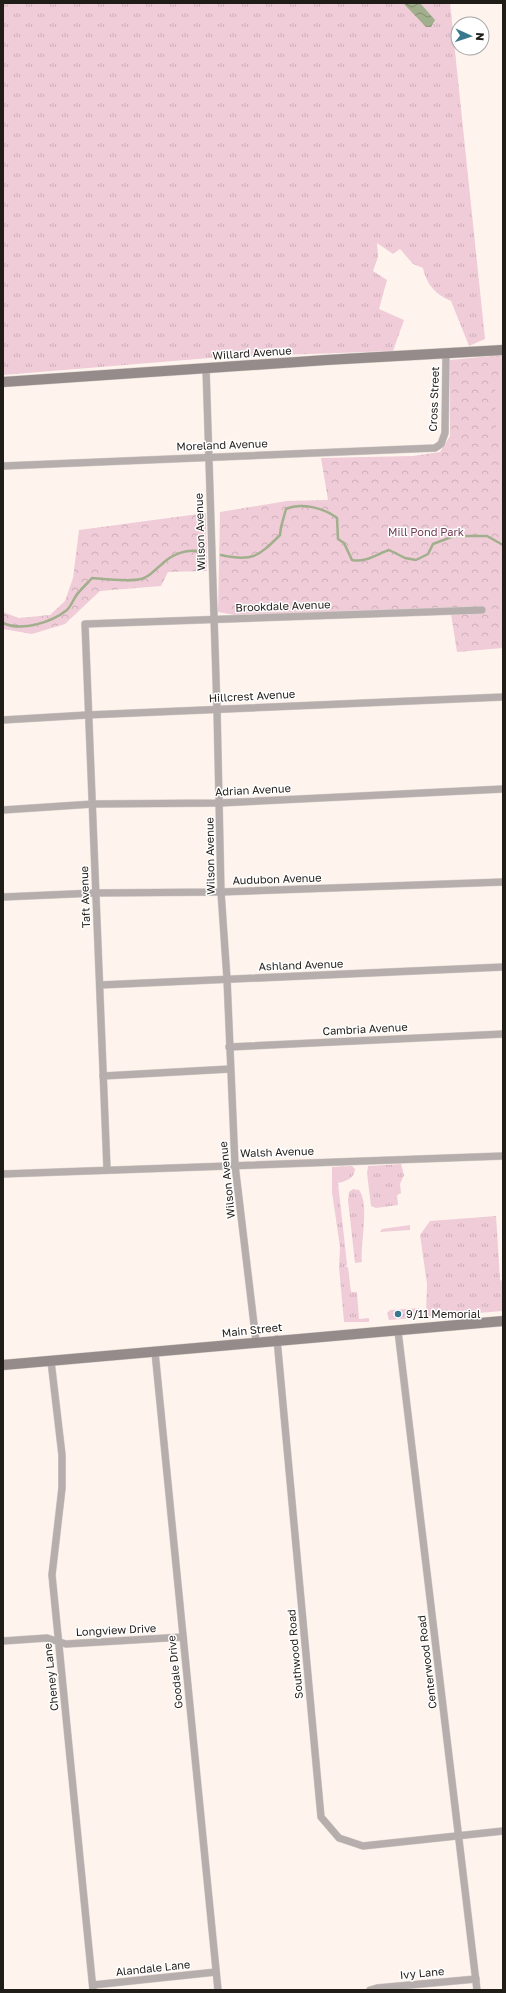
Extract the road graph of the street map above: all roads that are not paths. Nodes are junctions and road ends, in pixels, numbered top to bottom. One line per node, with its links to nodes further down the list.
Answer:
1 (503, 350): 2 (main road, Willard Avenue)
2 (446, 354): 3 (main road, Willard Avenue); 5 (street, Cross Street)
3 (206, 368): 4 (main road, Willard Avenue); 6 (street, Wilson Avenue)
4 (3, 382)
5 (441, 444): 6 (street, Moreland Avenue)
6 (208, 456): 7 (street, Moreland Avenue); 9 (street, Wilson Avenue)
7 (3, 466)
8 (482, 610): 9 (street, Brookdale Avenue)
9 (214, 619): 10 (street, Brookdale Avenue); 12 (street, Wilson Avenue)
10 (85, 624): 13 (street, Taft Avenue)
11 (503, 697): 12 (street, Hillcrest Avenue)
12 (217, 709): 13 (street, Hillcrest Avenue); 16 (street, Wilson Avenue)
13 (87, 714): 14 (street, Hillcrest Avenue); 17 (street, Taft Avenue)
14 (3, 720)
15 (503, 789): 16 (street, Adrian Avenue)
16 (220, 803): 17 (street, Adrian Avenue); 20 (street, Wilson Avenue)
17 (93, 804): 18 (street, Adrian Avenue); 21 (street, Taft Avenue)
18 (3, 810)
19 (503, 882): 20 (street, Audubon Avenue)
20 (221, 892): 21 (street, Audubon Avenue); 24 (street, Wilson Avenue)
21 (95, 893): 22 (street, Audubon Avenue); 25 (street, Taft Avenue)
22 (3, 897)
23 (503, 967): 24 (street, Ashland Avenue)
24 (227, 979): 25 (street, Ashland Avenue); 27 (street, Wilson Avenue)
25 (100, 985): 29 (street, Taft Avenue)
26 (503, 1034): 27 (street, Cambria Avenue)
27 (229, 1047): 28 (street, Wilson Avenue)
28 (230, 1070): 29 (street); 31 (street, Wilson Avenue)
29 (103, 1076): 32 (street, Taft Avenue)
30 (503, 1156): 31 (street, Walsh Avenue)
31 (235, 1165): 32 (street, Walsh Avenue); 37 (street, Wilson Avenue)
32 (107, 1169): 33 (street, Walsh Avenue)
33 (3, 1174)
34 (503, 1321): 35 (main road, Main Street)
35 (398, 1331): 36 (main road, Main Street); 45 (street, Centerwood Road)
36 (277, 1339): 37 (main road, Main Street); 45 (street, Southwood Road)
37 (256, 1341): 38 (main road, Main Street)
38 (155, 1352): 39 (main road, Main Street); 41 (street, Goodale Drive)
39 (51, 1361): 40 (main road, Main Street); 43 (street, Cheney Lane)
40 (3, 1364)
41 (183, 1637): 43 (street, Longview Drive); 46 (street, Goodale Drive)
42 (3, 1641): 43 (street, Longview Drive)
43 (58, 1641): 48 (street, Cheney Lane)
44 (503, 1831): 45 (street, Southwood Road)
45 (459, 1836): 47 (street, Centerwood Road)
46 (216, 1972): 48 (street, Alandale Lane); 49 (street, Goodale Drive)
47 (476, 1979): 50 (street, Ivy Lane); 51 (street, Centerwood Road)
48 (93, 1987)
49 (218, 1990)
50 (370, 1990)
51 (478, 1990)

